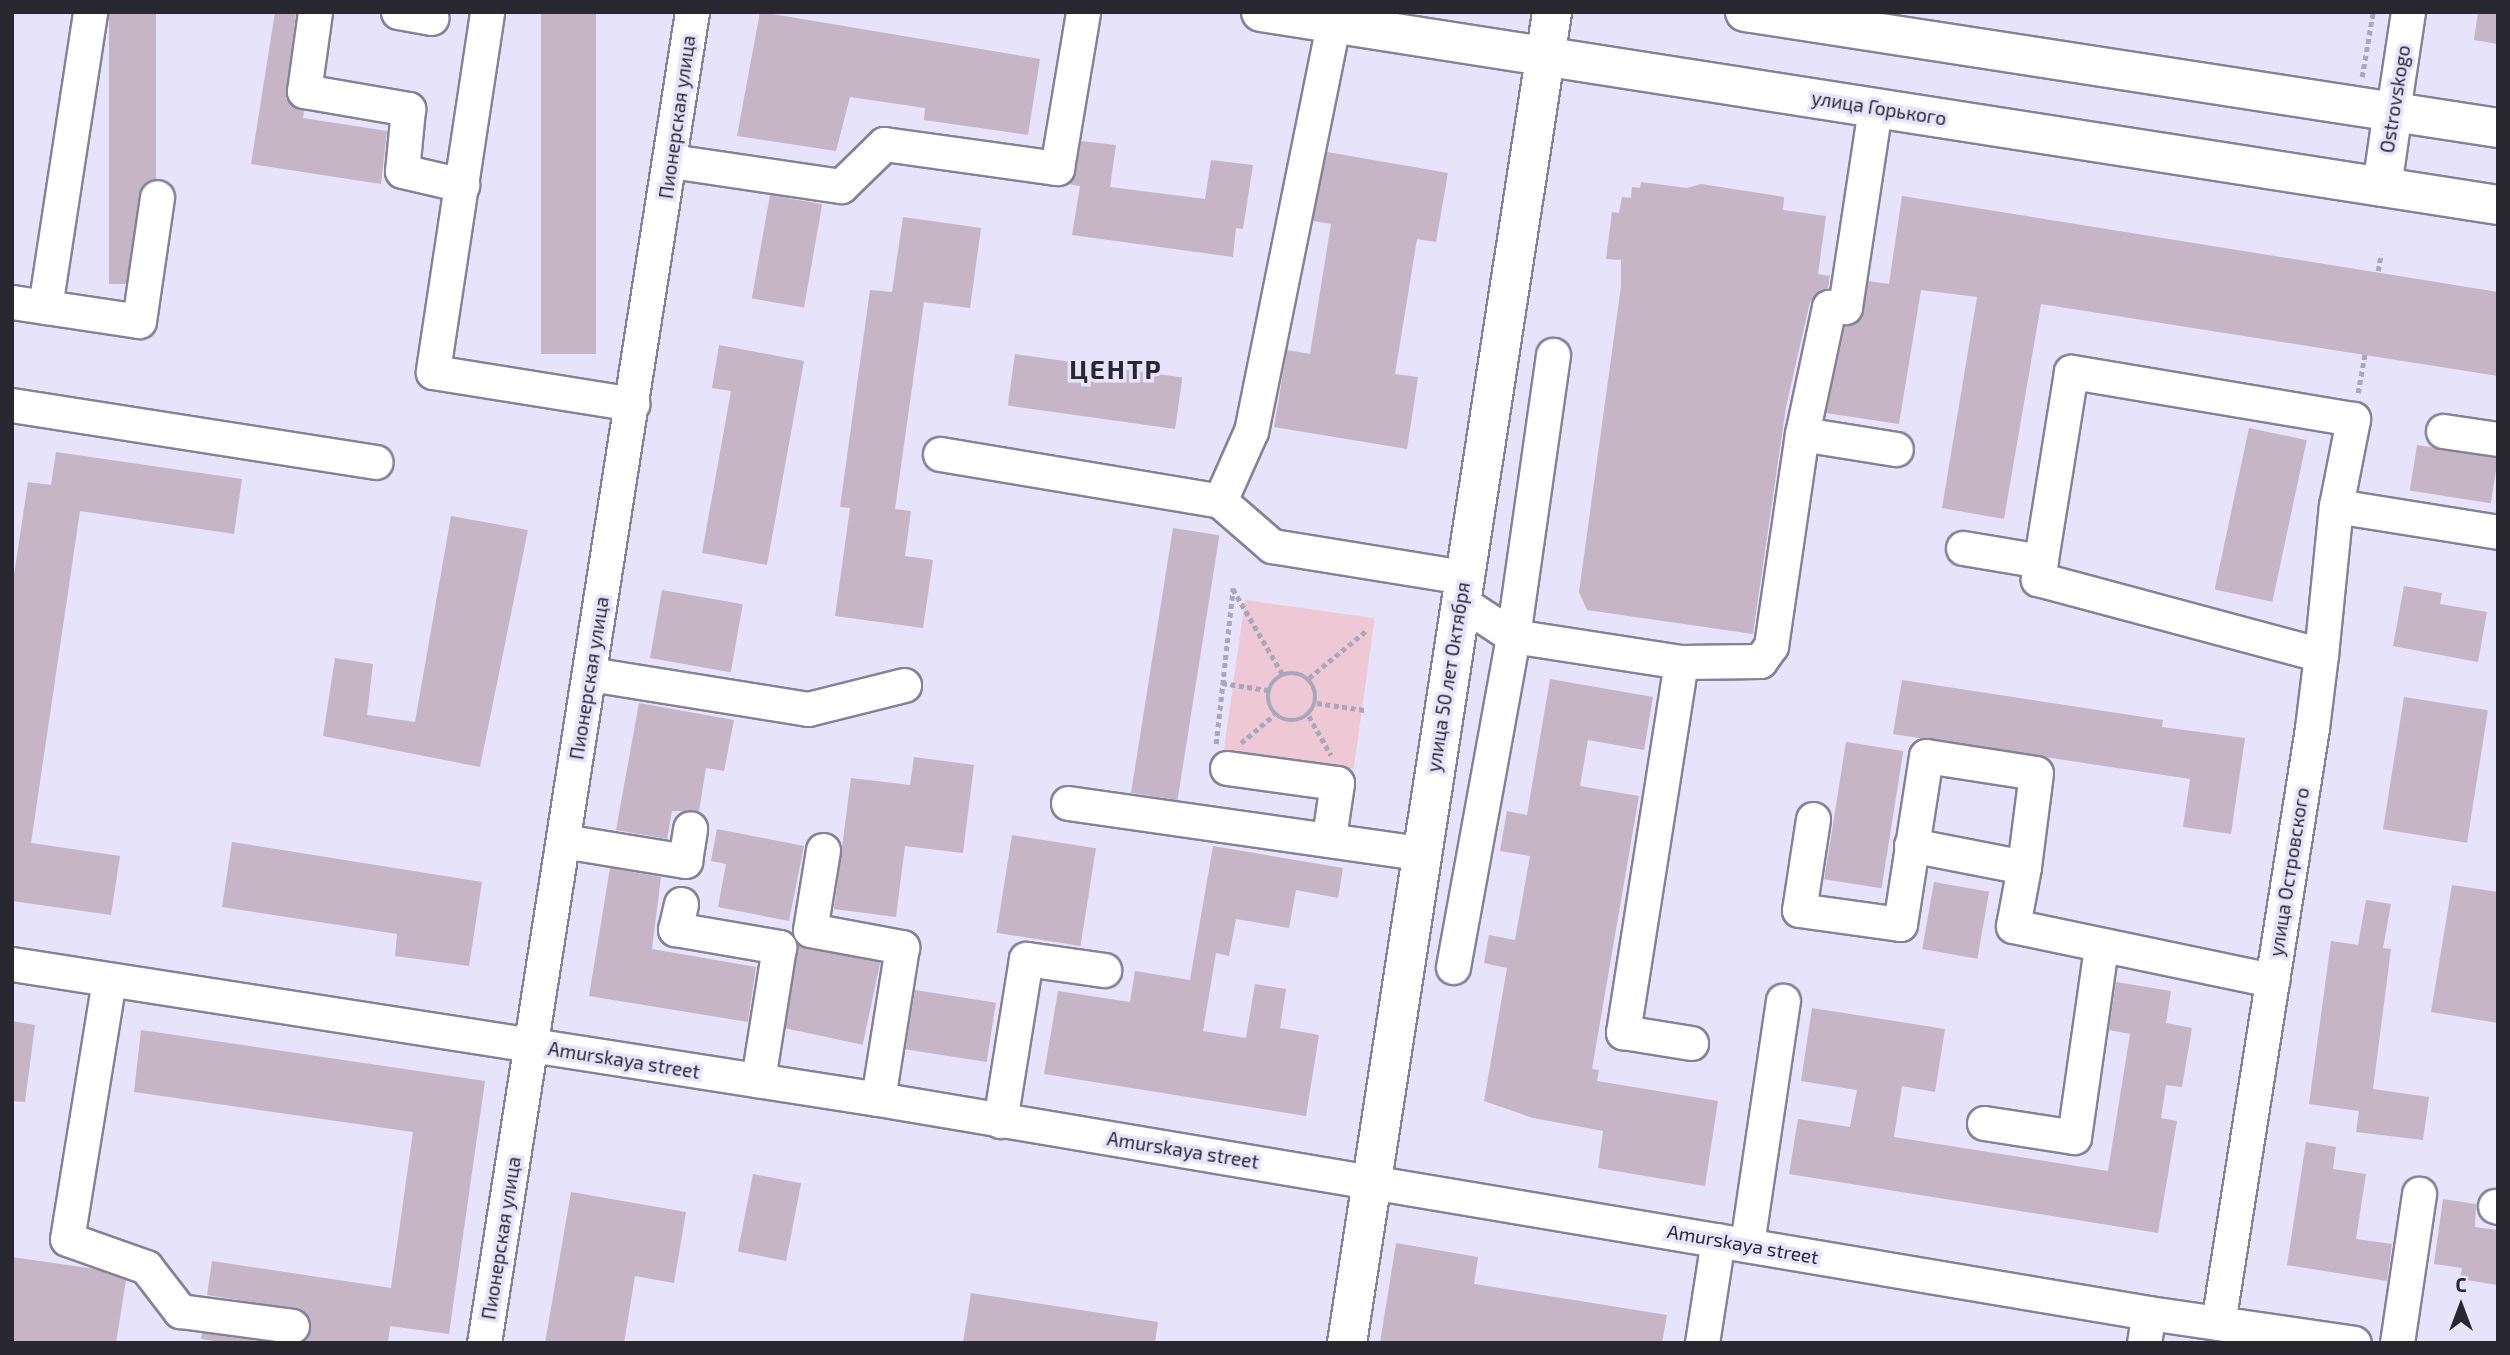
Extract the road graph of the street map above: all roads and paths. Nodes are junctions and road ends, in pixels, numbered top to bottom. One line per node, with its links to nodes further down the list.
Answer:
1 (90, 12): 27 (street)
2 (315, 12): 20 (street)
3 (398, 12): 12 (street)
4 (692, 12): 19 (street, Пионерская улица)
5 (1083, 12): 19 (street)
6 (1261, 12): 13 (main road, улица Горького)
7 (1552, 12): 14 (main road, улица 50 лет Октября)
8 (1745, 12): 17 (main road)
9 (2373, 12): 15 (path)
10 (2409, 12): 17 (street, Ostrovskogo)
11 (488, 13): 20 (street)
12 (430, 18)
13 (1333, 24): 14 (main road, улица Горького); 39 (street)
14 (1546, 56): 16 (main road, улица Горького); 44 (main road, улица 50 лет Октября)
15 (2361, 83)
16 (1875, 108): 21 (main road, улица Горького); 34 (street)
17 (2393, 111): 18 (main road); 21 (main road, Ostrovskogo)
18 (2498, 128)
19 (671, 161): 30 (street, Пионерская улица)
20 (462, 185): 30 (street)
21 (2382, 187): 23 (main road, улица Горького)
22 (157, 197): 27 (street)
23 (2498, 205)
24 (2381, 254): 25 (path)
25 (2378, 271)
26 (12, 302): 27 (street)
27 (45, 307)
28 (2365, 353): 32 (path)
29 (1553, 355): 46 (street)
30 (632, 404): 49 (street, Пионерская улица)
31 (12, 405): 38 (street)
32 (2353, 419): 40 (street, улица Островского); 43 (street)
33 (2443, 430): 35 (street)
34 (1802, 434): 36 (street); 48 (street)
35 (2498, 439)
36 (1896, 449)
37 (940, 454): 39 (street)
38 (376, 462)
39 (1220, 501): 44 (street)
40 (2336, 506): 41 (street); 47 (street, улица Островского)
41 (2498, 532)
42 (1963, 548): 43 (street)
43 (2041, 561): 47 (street)
44 (1462, 590): 46 (street); 67 (main road, улица 50 лет Октября)
45 (1367, 630): 51 (path)
46 (1513, 636): 48 (street); 72 (street)
47 (2321, 655): 75 (street, улица Островского)
48 (1681, 662): 77 (street)
49 (590, 674): 53 (street); 64 (street, Пионерская улица)
50 (1284, 675): 51 (path); 52 (path); 54 (path)
51 (1309, 678): 55 (path)
52 (1222, 683): 54 (path); 58 (path)
53 (904, 685)
54 (1267, 690): 57 (path)
55 (1317, 703): 56 (path); 57 (path)
56 (1364, 710)
57 (1309, 716): 59 (path)
58 (1221, 760): 63 (street)
59 (1336, 764)
60 (1068, 803): 63 (street)
61 (1813, 819): 65 (street)
62 (690, 828): 64 (street)
63 (1329, 837): 67 (street)
64 (563, 841): 78 (street, Пионерская улица)
65 (1911, 845): 68 (street); 68 (street)
66 (823, 850): 80 (street)
67 (1421, 853): 83 (main road, улица 50 лет Октября)
68 (2024, 867): 70 (street)
69 (681, 904): 79 (street)
70 (2101, 947): 75 (street); 82 (street)
71 (12, 964): 74 (street, Amurskaya street)
72 (1453, 967)
73 (1104, 970): 81 (street)
74 (109, 980): 78 (street, Amurskaya street); 87 (street)
75 (2272, 980): 86 (street, улица Островского)
76 (1783, 1001): 85 (street)
77 (1691, 1043)
78 (531, 1045): 79 (street, Amurskaya street); 89 (street, Пионерская улица)
79 (758, 1080): 80 (street, Amurskaya street)
80 (878, 1099): 81 (street, Amurskaya street)
81 (1000, 1121): 83 (street, Amurskaya street)
82 (1983, 1123)
83 (1373, 1181): 85 (street, Amurskaya street); 90 (main road, улица 50 лет Октября)
84 (2419, 1194): 93 (street)
85 (1733, 1242): 88 (street, Amurskaya street); 91 (street)
86 (2218, 1323): 88 (street, Amurskaya street); 92 (street, Amurskaya street)
87 (292, 1326)
88 (2146, 1328)
89 (484, 1343)
90 (1347, 1343)
91 (1702, 1343)
92 (2354, 1343)
93 (2397, 1343)

